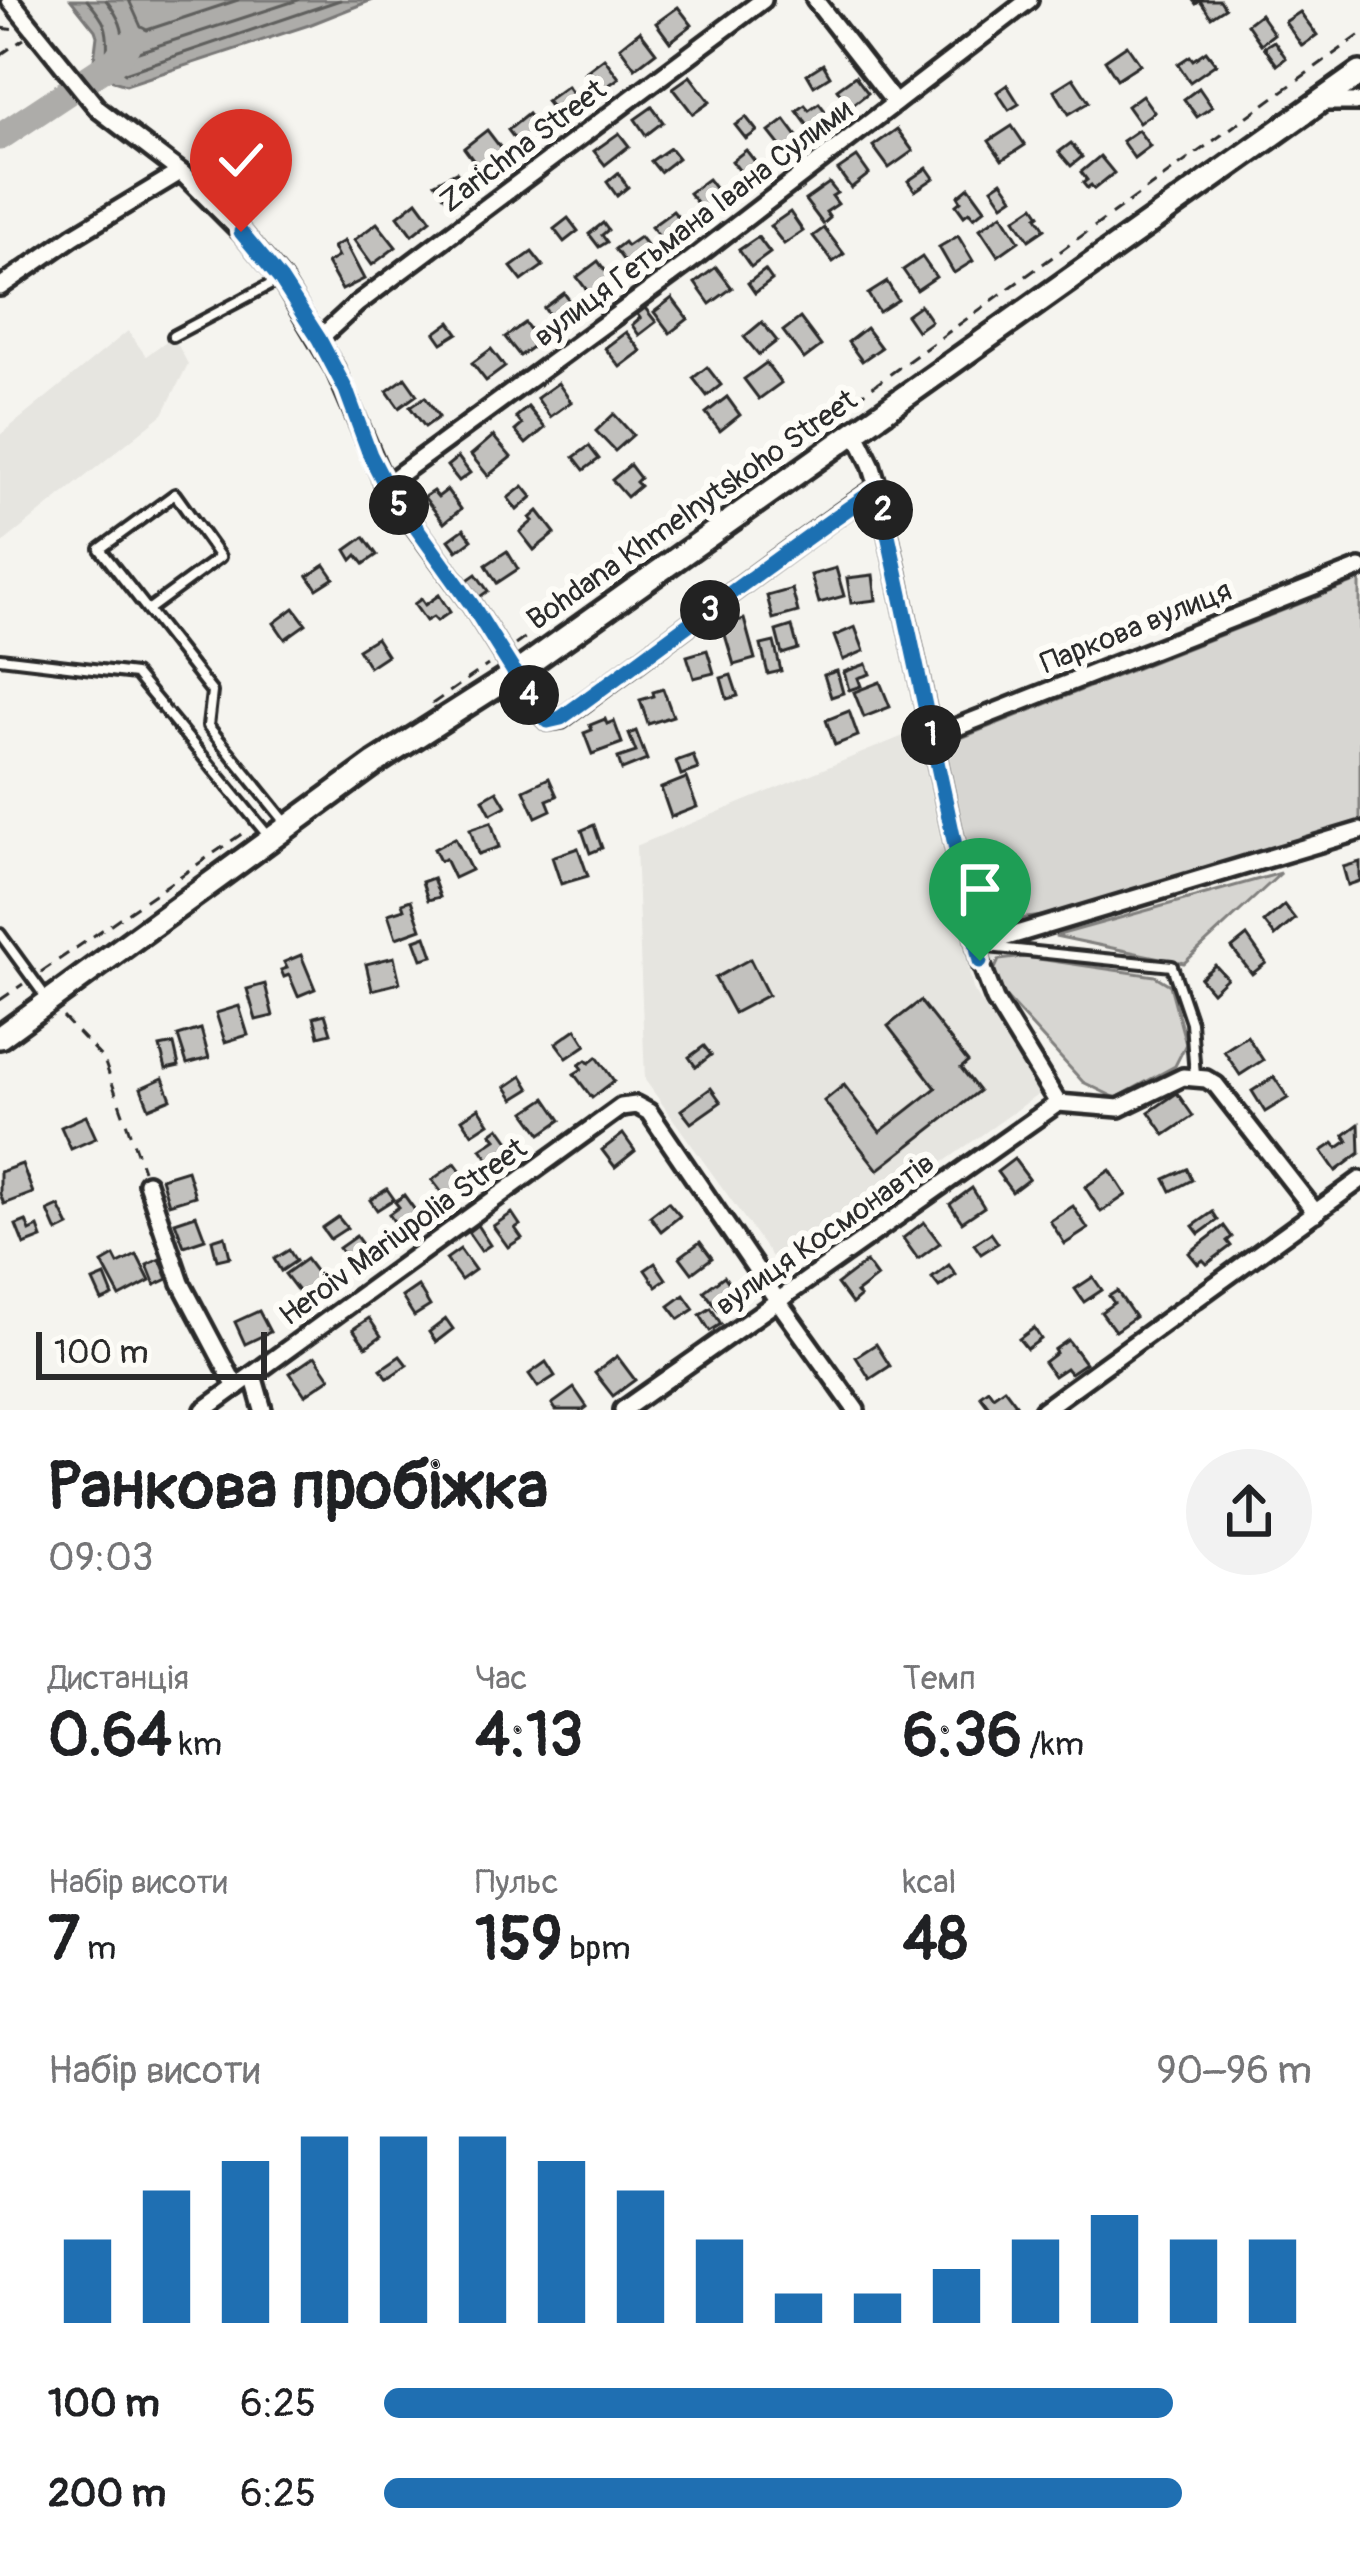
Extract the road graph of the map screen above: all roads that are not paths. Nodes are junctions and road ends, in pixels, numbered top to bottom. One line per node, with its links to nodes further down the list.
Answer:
1 (10, 0): 9 (street)
2 (763, 0): 13 (street, Zarichna Street)
3 (814, 0): 8 (street)
4 (1029, 0): 8 (street, вулиця Гетьмана Івана Сулими)
5 (1360, 73): 6 (main road, Bohdana Khmelnytskoho Street)
6 (1318, 102): 7 (street); 14 (main road, Bohdana Khmelnytskoho Street)
7 (1360, 102)
8 (895, 103): 15 (street, вулиця Гетьмана Івана Сулими)
9 (180, 172): 10 (street); 11 (street)
10 (281, 280): 12 (lane); 13 (street)
11 (0, 287)
12 (173, 336)
13 (319, 339): 15 (street)
14 (855, 431): 16 (street); 20 (main road, Bohdana Khmelnytskoho Street)
15 (385, 484): 20 (street)
16 (878, 488): 20 (street); 21 (street)
17 (1360, 568): 21 (street, Паркова вулиця)
18 (148, 610): 18 (lane); 22 (lane)
19 (0, 658): 22 (lane)
20 (510, 663): 22 (main road, Bohdana Khmelnytskoho Street)
21 (932, 737): 25 (street)
22 (273, 829): 26 (main road, Bohdana Khmelnytskoho Street)
23 (1360, 831): 25 (street)
24 (0, 934): 26 (lane)
25 (977, 946): 28 (lane); 29 (street)
26 (49, 1001): 27 (main road, Bohdana Khmelnytskoho Street)
27 (0, 1037)
28 (1195, 1076): 29 (street); 32 (street)
29 (1058, 1103): 33 (street, вулиця Космонавтів)
30 (1360, 1180): 32 (street)
31 (147, 1183): 35 (street)
32 (1316, 1213): 40 (street)
33 (778, 1301): 34 (street, Heroiv Mariupolia Street); 38 (street, вулиця Космонавтів); 39 (street)
34 (253, 1375): 35 (street, Heroiv Mariupolia Street); 37 (street)
35 (230, 1397): 36 (street, Heroiv Mariupolia Street)
36 (204, 1410)
37 (263, 1410)
38 (623, 1410)
39 (856, 1410)
40 (1042, 1410)

